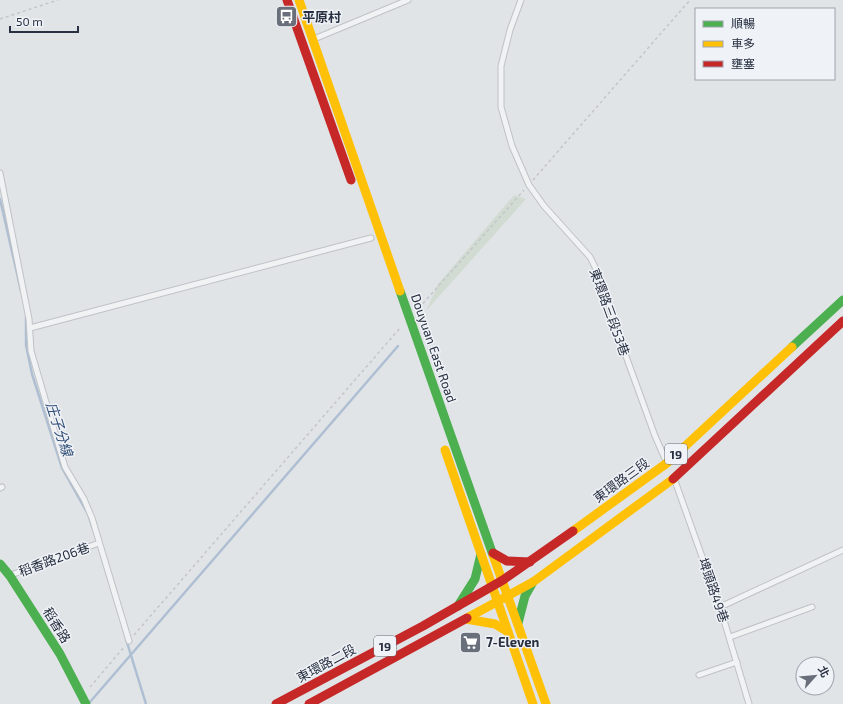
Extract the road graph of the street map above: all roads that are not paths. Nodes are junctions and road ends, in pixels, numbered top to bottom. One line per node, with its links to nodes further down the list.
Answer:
1 (287, 0): 7 (main road)
2 (299, 0): 5 (main road, Douyuan East Road)
3 (408, 0): 5 (lane)
4 (521, 0): 14 (lane, 東環路三段53巷)
5 (313, 39): 17 (main road, Douyuan East Road)
6 (0, 173): 8 (lane)
7 (353, 186)
8 (2, 187): 12 (lane)
9 (371, 238): 12 (lane)
10 (843, 300): 14 (main road, 東環路三段 / 19)
11 (843, 320): 14 (main road, 東環路三段 / 19)
12 (30, 328): 15 (lane)
13 (443, 444): 18 (main road)
14 (670, 471): 19 (main road, 東環路三段 / 19); 23 (main road, 東環路三段 / 19); 28 (lane, 埤頭路49巷)
15 (99, 543): 21 (lane, 稻香路206巷); 34 (lane)
16 (843, 550): 28 (lane)
17 (493, 553): 19 (main road); 22 (main road, Douyuan East Road)
18 (481, 554): 24 (main road); 27 (main road)
19 (530, 562): 22 (main road, 東環路三段 / 19)
20 (0, 564): 21 (main road, 稻香路)
21 (10, 576): 37 (main road, 稻香路)
22 (503, 580): 24 (main road, 東環路三段 / 19); 25 (main road, Douyuan East Road)
23 (533, 582): 25 (main road, 東環路三段 / 19); 31 (main road)
24 (492, 586): 26 (main road); 27 (main road, 東環路二段 / 19)
25 (508, 596): 26 (main road, 東環路三段 / 19); 31 (main road, Douyuan East Road)
26 (497, 601): 30 (main road, 19); 32 (main road)
27 (458, 606): 38 (main road, 東環路二段 / 19)
28 (720, 607): 33 (lane, 埤頭路49巷)
29 (812, 607): 33 (lane)
30 (466, 619): 32 (main road); 39 (main road, 19)
31 (518, 623): 41 (main road, Douyuan East Road)
32 (508, 632): 40 (main road)
33 (730, 638): 35 (lane, 埤頭路49巷)
34 (129, 641)
35 (737, 662): 36 (lane); 42 (lane, 埤頭路49巷)
36 (699, 675)
37 (84, 700)
38 (276, 704)
39 (309, 704)
40 (533, 704)
41 (546, 704)
42 (749, 704)

